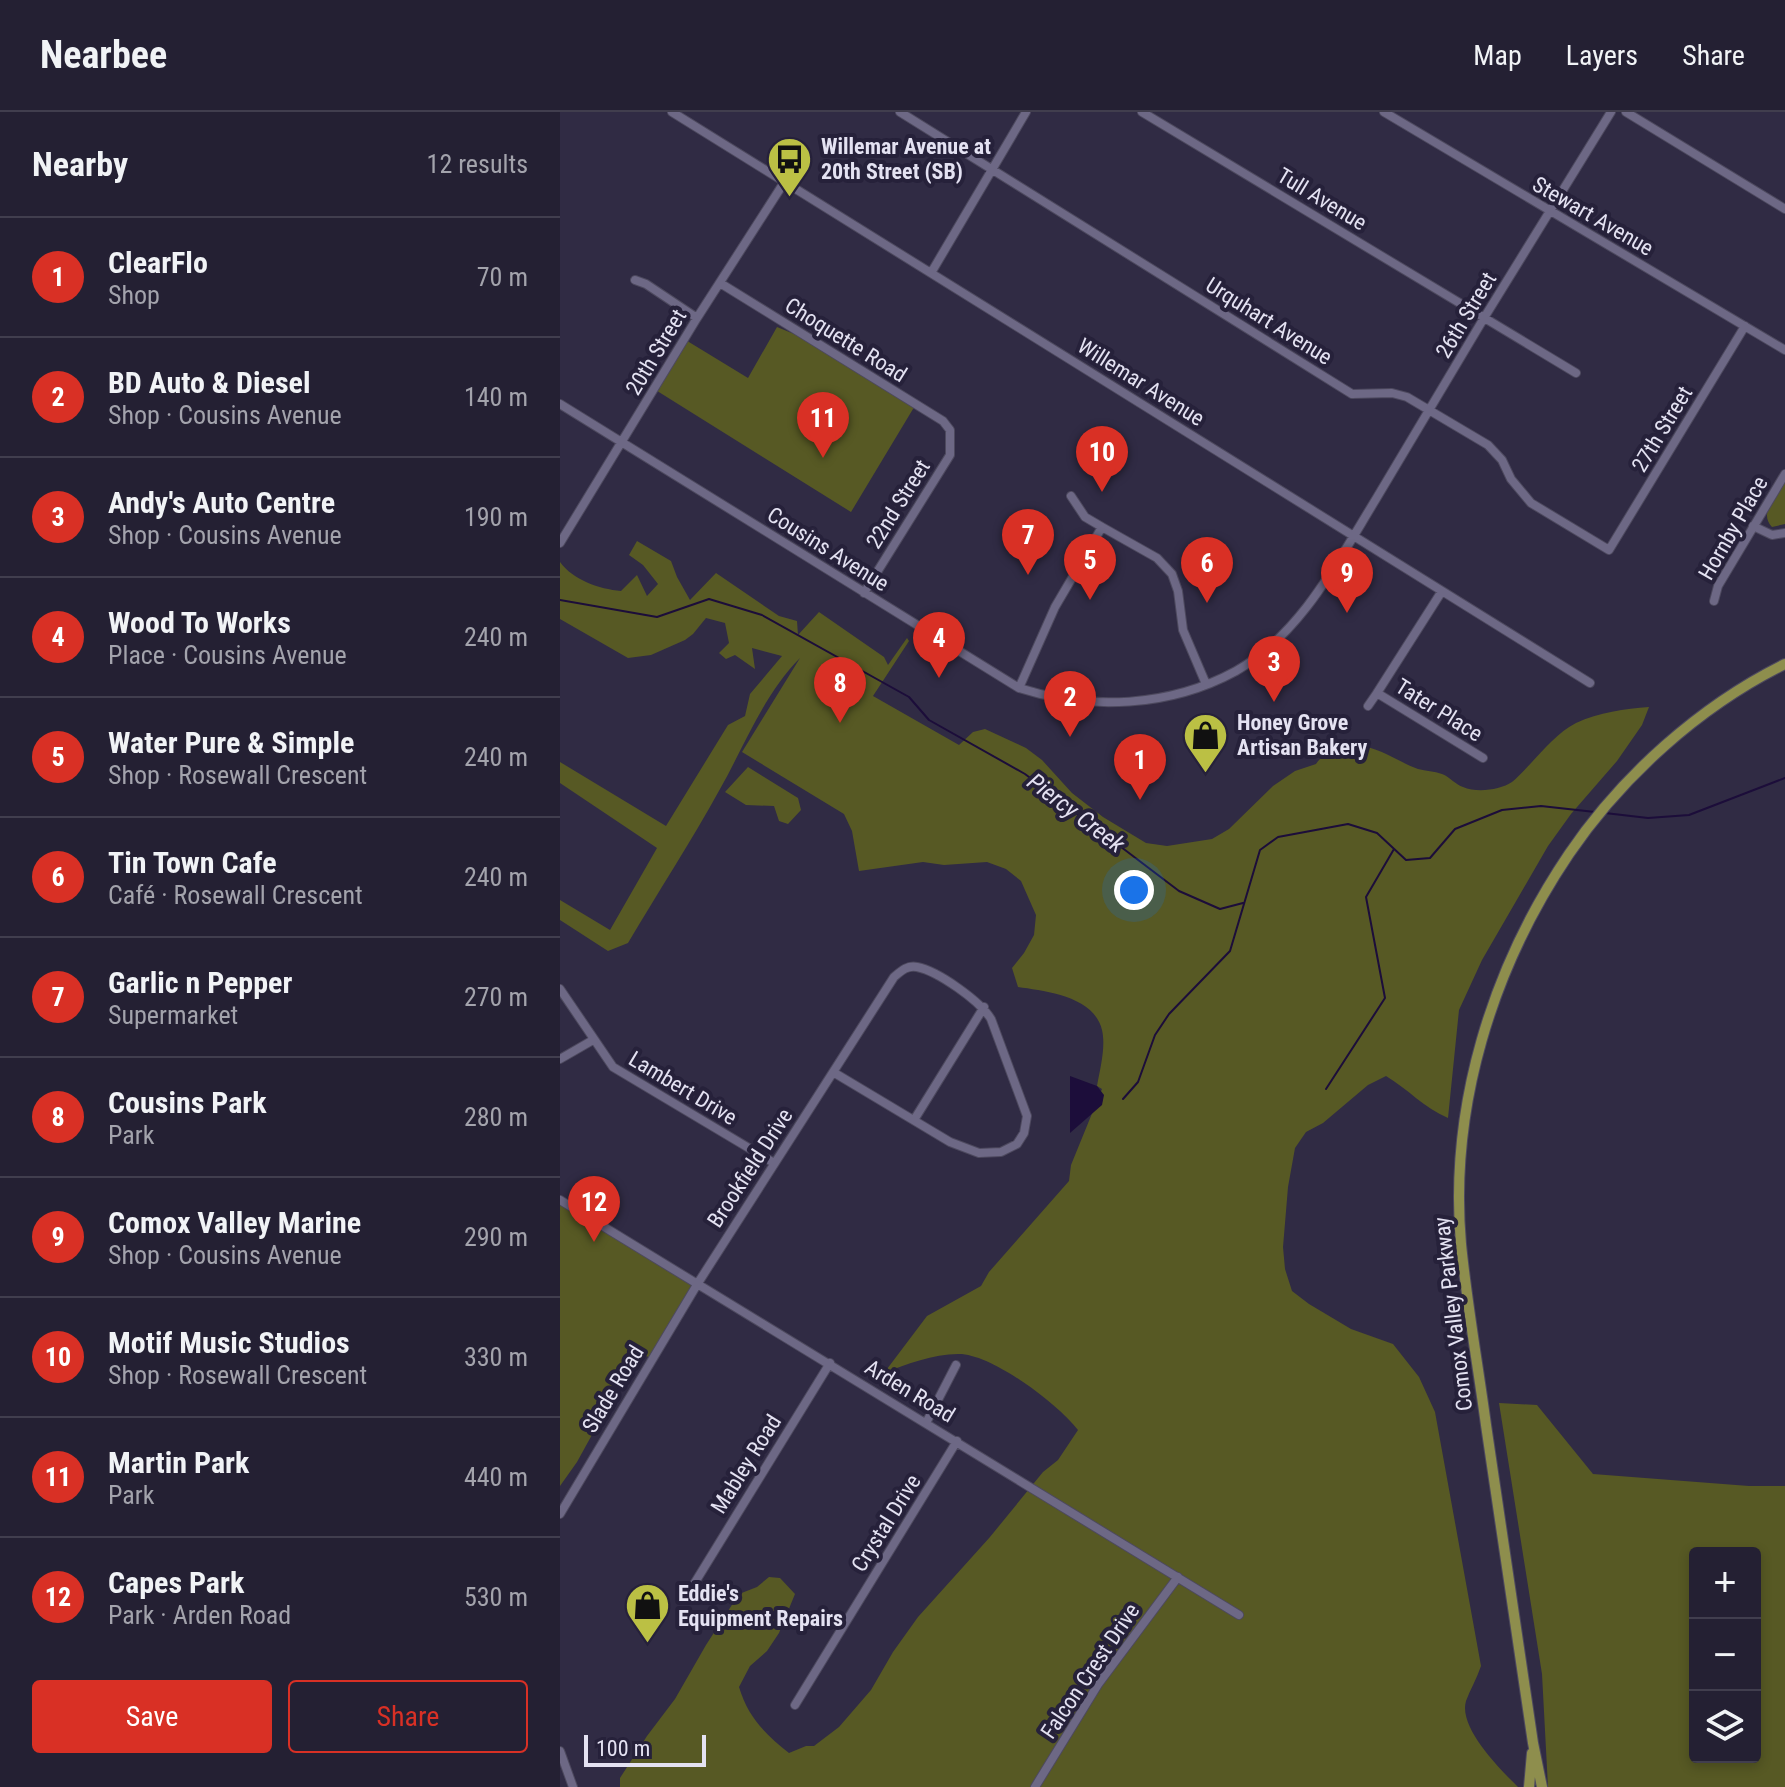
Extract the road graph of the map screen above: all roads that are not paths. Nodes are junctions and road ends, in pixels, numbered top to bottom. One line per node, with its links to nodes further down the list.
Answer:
1 (672, 112): 9 (street, Willemar Avenue)
2 (900, 112): 8 (street, Urquhart Avenue)
3 (1026, 112): 8 (street)
4 (1142, 112): 16 (street, Tull Avenue)
5 (1384, 112): 11 (street, Stewart Avenue)
6 (1611, 112): 11 (street, 26th Street)
7 (1626, 112): 10 (street)
8 (992, 169): 12 (street); 21 (street, Urquhart Avenue)
9 (785, 181): 12 (street, Willemar Avenue); 14 (street, 20th Street)
10 (1785, 209)
11 (1549, 212): 16 (street, 26th Street); 17 (street, Stewart Avenue)
12 (931, 273): 29 (street, Willemar Avenue)
13 (635, 280): 15 (street)
14 (720, 283): 15 (street, 20th Street); 22 (street, Choquette Road)
15 (697, 318): 23 (street, 20th Street)
16 (1484, 318): 19 (street, Tull Avenue); 21 (street, 26th Street)
17 (1745, 326): 18 (street, Stewart Avenue); 31 (street, 27th Street)
18 (1785, 350)
19 (1576, 373)
20 (560, 404): 23 (street, Cousins Avenue)
21 (1430, 411): 29 (street, 26th Street); 31 (street, Urquhart Avenue)
22 (950, 430): 33 (street, 22nd Street)
23 (622, 443): 30 (street, 20th Street); 33 (street, Cousins Avenue)
24 (1785, 474): 26 (street, Hornby Place)
25 (1071, 496): 27 (street)
26 (1753, 526): 28 (street); 34 (street, Hornby Place)
27 (1102, 527): 37 (street); 38 (street)
28 (1785, 533)
29 (1353, 536): 32 (street, Willemar Avenue); 37 (street, Cousins Avenue)
30 (560, 543)
31 (1609, 550)
32 (1442, 591): 36 (street, Willemar Avenue); 39 (street, Tater Place)
33 (864, 593): 38 (street, Cousins Avenue)
34 (1714, 601)
35 (1785, 664): 60 (main road, Comox Valley Parkway)
36 (1590, 683)
37 (1206, 684): 38 (street, Cousins Avenue)
38 (1019, 688)
39 (1377, 693): 40 (street, Tater Place); 41 (street, Tater Place)
40 (1368, 706)
41 (1483, 758)
42 (560, 989): 44 (street, Lambert Drive)
43 (984, 1007): 46 (street, Brookfield Drive); 47 (street); 47 (street)
44 (593, 1040): 45 (street); 48 (street, Lambert Drive)
45 (560, 1059)
46 (833, 1072): 47 (street); 48 (street, Brookfield Drive)
47 (914, 1120)
48 (774, 1163): 50 (street, Brookfield Drive)
49 (560, 1200): 50 (street, Arden Road)
50 (698, 1283): 51 (street, Arden Road); 55 (street, Slade Road)
51 (830, 1363): 53 (street, Arden Road); 57 (street, Mabley Road)
52 (956, 1365): 53 (street)
53 (926, 1423): 54 (street, Arden Road)
54 (957, 1441): 56 (street, Arden Road); 59 (street, Crystal Drive)
55 (560, 1514)
56 (1178, 1577): 58 (street, Arden Road); 63 (street, Falcon Crest Drive)
57 (694, 1584)
58 (1239, 1615)
59 (795, 1705)
60 (1533, 1743): 64 (main road, Comox Valley Parkway); 65 (main road, Comox Valley Parkway)
61 (560, 1751): 62 (street)
62 (573, 1787)
63 (1035, 1787)
64 (1529, 1787)
65 (1542, 1787)

